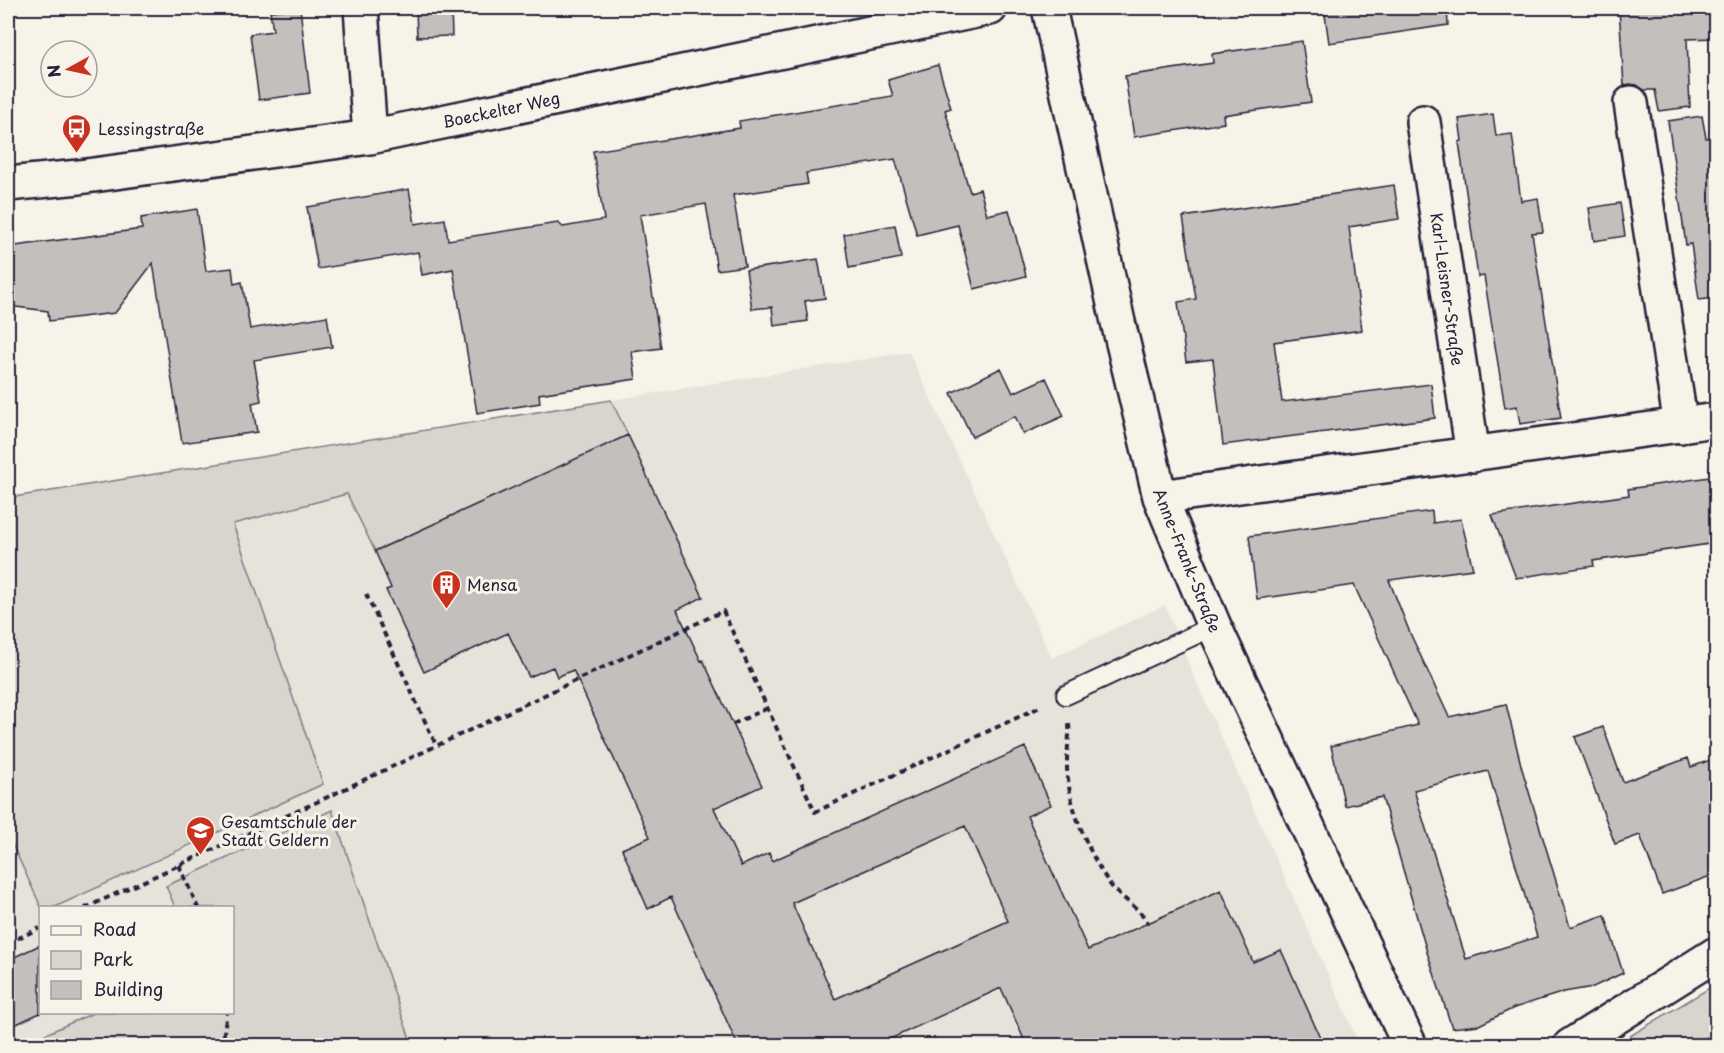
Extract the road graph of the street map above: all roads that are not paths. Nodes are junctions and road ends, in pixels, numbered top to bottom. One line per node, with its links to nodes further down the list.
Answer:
1 (361, 8): 6 (street)
2 (990, 8): 6 (street, Boeckelter Weg)
3 (1049, 8): 11 (street, Anne-Frank-Straße)
4 (1631, 103): 9 (street)
5 (1424, 122): 10 (street, Karl-Leisner-Straße)
6 (370, 136): 7 (street, Boeckelter Weg)
7 (8, 184)
8 (1716, 420): 9 (street)
9 (1681, 426): 10 (street)
10 (1473, 455): 11 (street)
11 (1160, 497): 12 (street, Anne-Frank-Straße)
12 (1215, 626): 13 (lane); 15 (street, Anne-Frank-Straße)
13 (1062, 697)
14 (1716, 954): 16 (street)
15 (1410, 1046)
16 (1570, 1046)

